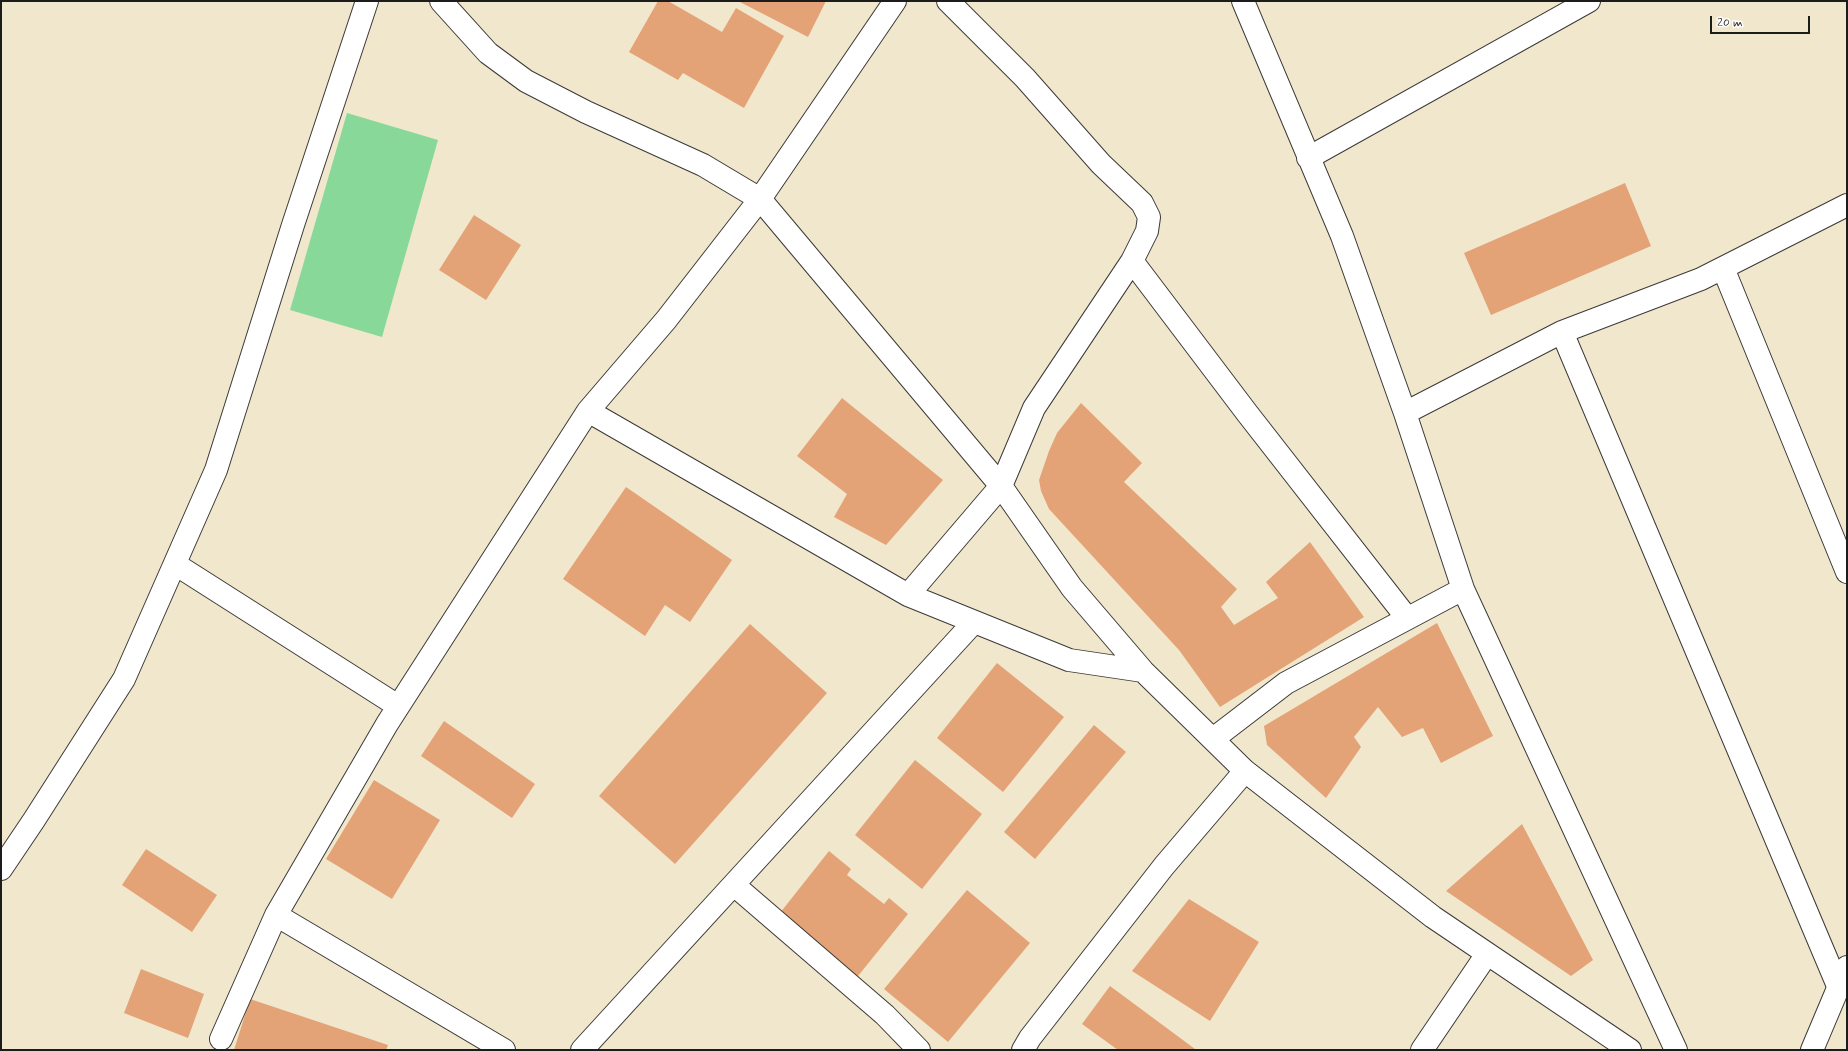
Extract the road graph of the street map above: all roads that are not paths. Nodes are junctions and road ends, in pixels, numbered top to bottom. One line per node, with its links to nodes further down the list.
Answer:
1 (367, 1): 16 (street)
2 (895, 1): 8 (street)
3 (948, 1): 10 (street)
4 (1243, 1): 7 (street)
5 (1589, 1): 7 (street)
6 (450, 5): 8 (street)
7 (1308, 158): 14 (street)
8 (760, 199): 13 (street); 15 (street)
9 (1847, 205): 11 (street)
10 (1132, 261): 15 (street); 20 (street)
11 (1723, 268): 12 (street); 17 (street)
12 (1562, 332): 14 (street); 30 (street)
13 (588, 411): 19 (street); 23 (street)
14 (1406, 413): 18 (street)
15 (1001, 486): 19 (street); 22 (street)
16 (175, 564): 23 (street); 26 (street)
17 (1847, 572)
18 (1463, 589): 20 (street); 38 (street)
19 (908, 594): 21 (street)
20 (1407, 618): 24 (street)
21 (974, 622): 22 (street); 27 (street)
22 (1143, 671): 24 (street)
23 (398, 706): 28 (street)
24 (1213, 739): 25 (street)
25 (1245, 771): 29 (street); 35 (street)
26 (1, 868)
27 (734, 885): 33 (street); 34 (street)
28 (276, 915): 31 (street); 32 (street)
29 (1487, 954): 36 (street); 37 (street)
30 (1843, 976): 39 (street)
31 (221, 1039)
32 (504, 1050)
33 (582, 1050)
34 (919, 1050)
35 (1023, 1050)
36 (1422, 1050)
37 (1630, 1050)
38 (1676, 1050)
39 (1812, 1050)

